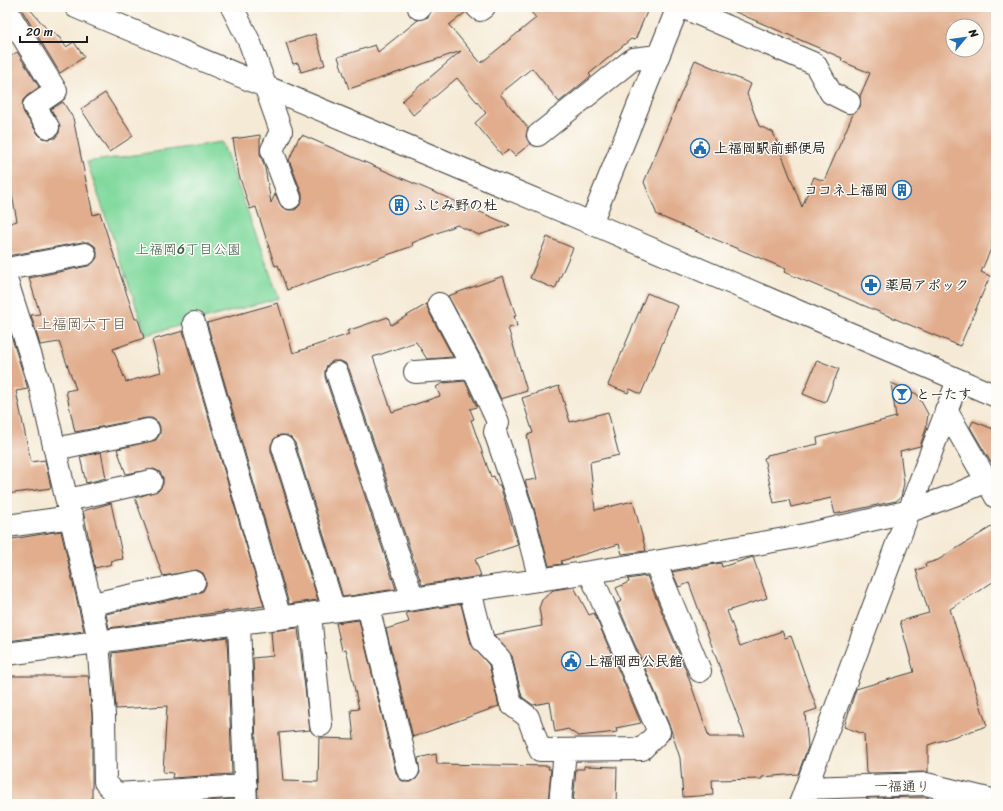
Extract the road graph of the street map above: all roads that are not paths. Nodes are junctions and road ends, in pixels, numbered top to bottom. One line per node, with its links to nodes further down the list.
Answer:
1 (76, 7): 7 (street)
2 (232, 7): 7 (street)
3 (678, 7): 6 (street)
4 (682, 7): 8 (street)
5 (7, 11): 9 (street)
6 (658, 56): 10 (street); 12 (street)
7 (266, 87): 11 (street); 12 (street)
8 (849, 102)
9 (48, 127)
10 (538, 135)
11 (290, 198)
12 (591, 223): 21 (street)
13 (85, 254): 14 (street)
14 (7, 269)
15 (7, 282): 27 (street)
16 (439, 304): 18 (street)
17 (194, 323): 43 (street)
18 (473, 368): 19 (street); 35 (street)
19 (415, 372)
20 (338, 373): 38 (street)
21 (958, 380): 22 (street); 23 (street); 24 (street)
22 (996, 380)
23 (996, 396)
24 (946, 410): 29 (street); 31 (street)
25 (148, 430): 27 (street)
26 (283, 447): 41 (street)
27 (55, 449): 30 (street)
28 (151, 482): 30 (street)
29 (991, 489): 31 (street)
30 (70, 508): 32 (street); 39 (street)
31 (910, 511): 33 (street); 52 (street)
32 (7, 526)
33 (655, 562): 34 (street); 47 (street)
34 (590, 573): 35 (street); 49 (street)
35 (540, 580): 37 (street)
36 (194, 582): 39 (street)
37 (470, 591): 38 (street); 49 (street)
38 (413, 599): 40 (street)
39 (92, 604): 45 (street)
40 (368, 606): 41 (street); 50 (street)
41 (334, 610): 42 (street)
42 (310, 614): 43 (street); 48 (street)
43 (280, 618): 44 (street)
44 (239, 623): 45 (street); 51 (street)
45 (99, 642): 46 (street); 53 (street)
46 (7, 654)
47 (700, 671)
48 (321, 725)
49 (565, 751): 55 (street)
50 (408, 770)
51 (246, 795): 53 (street)
52 (803, 796): 54 (street, 一福通り)
53 (116, 799)
54 (996, 801)
55 (560, 804)

